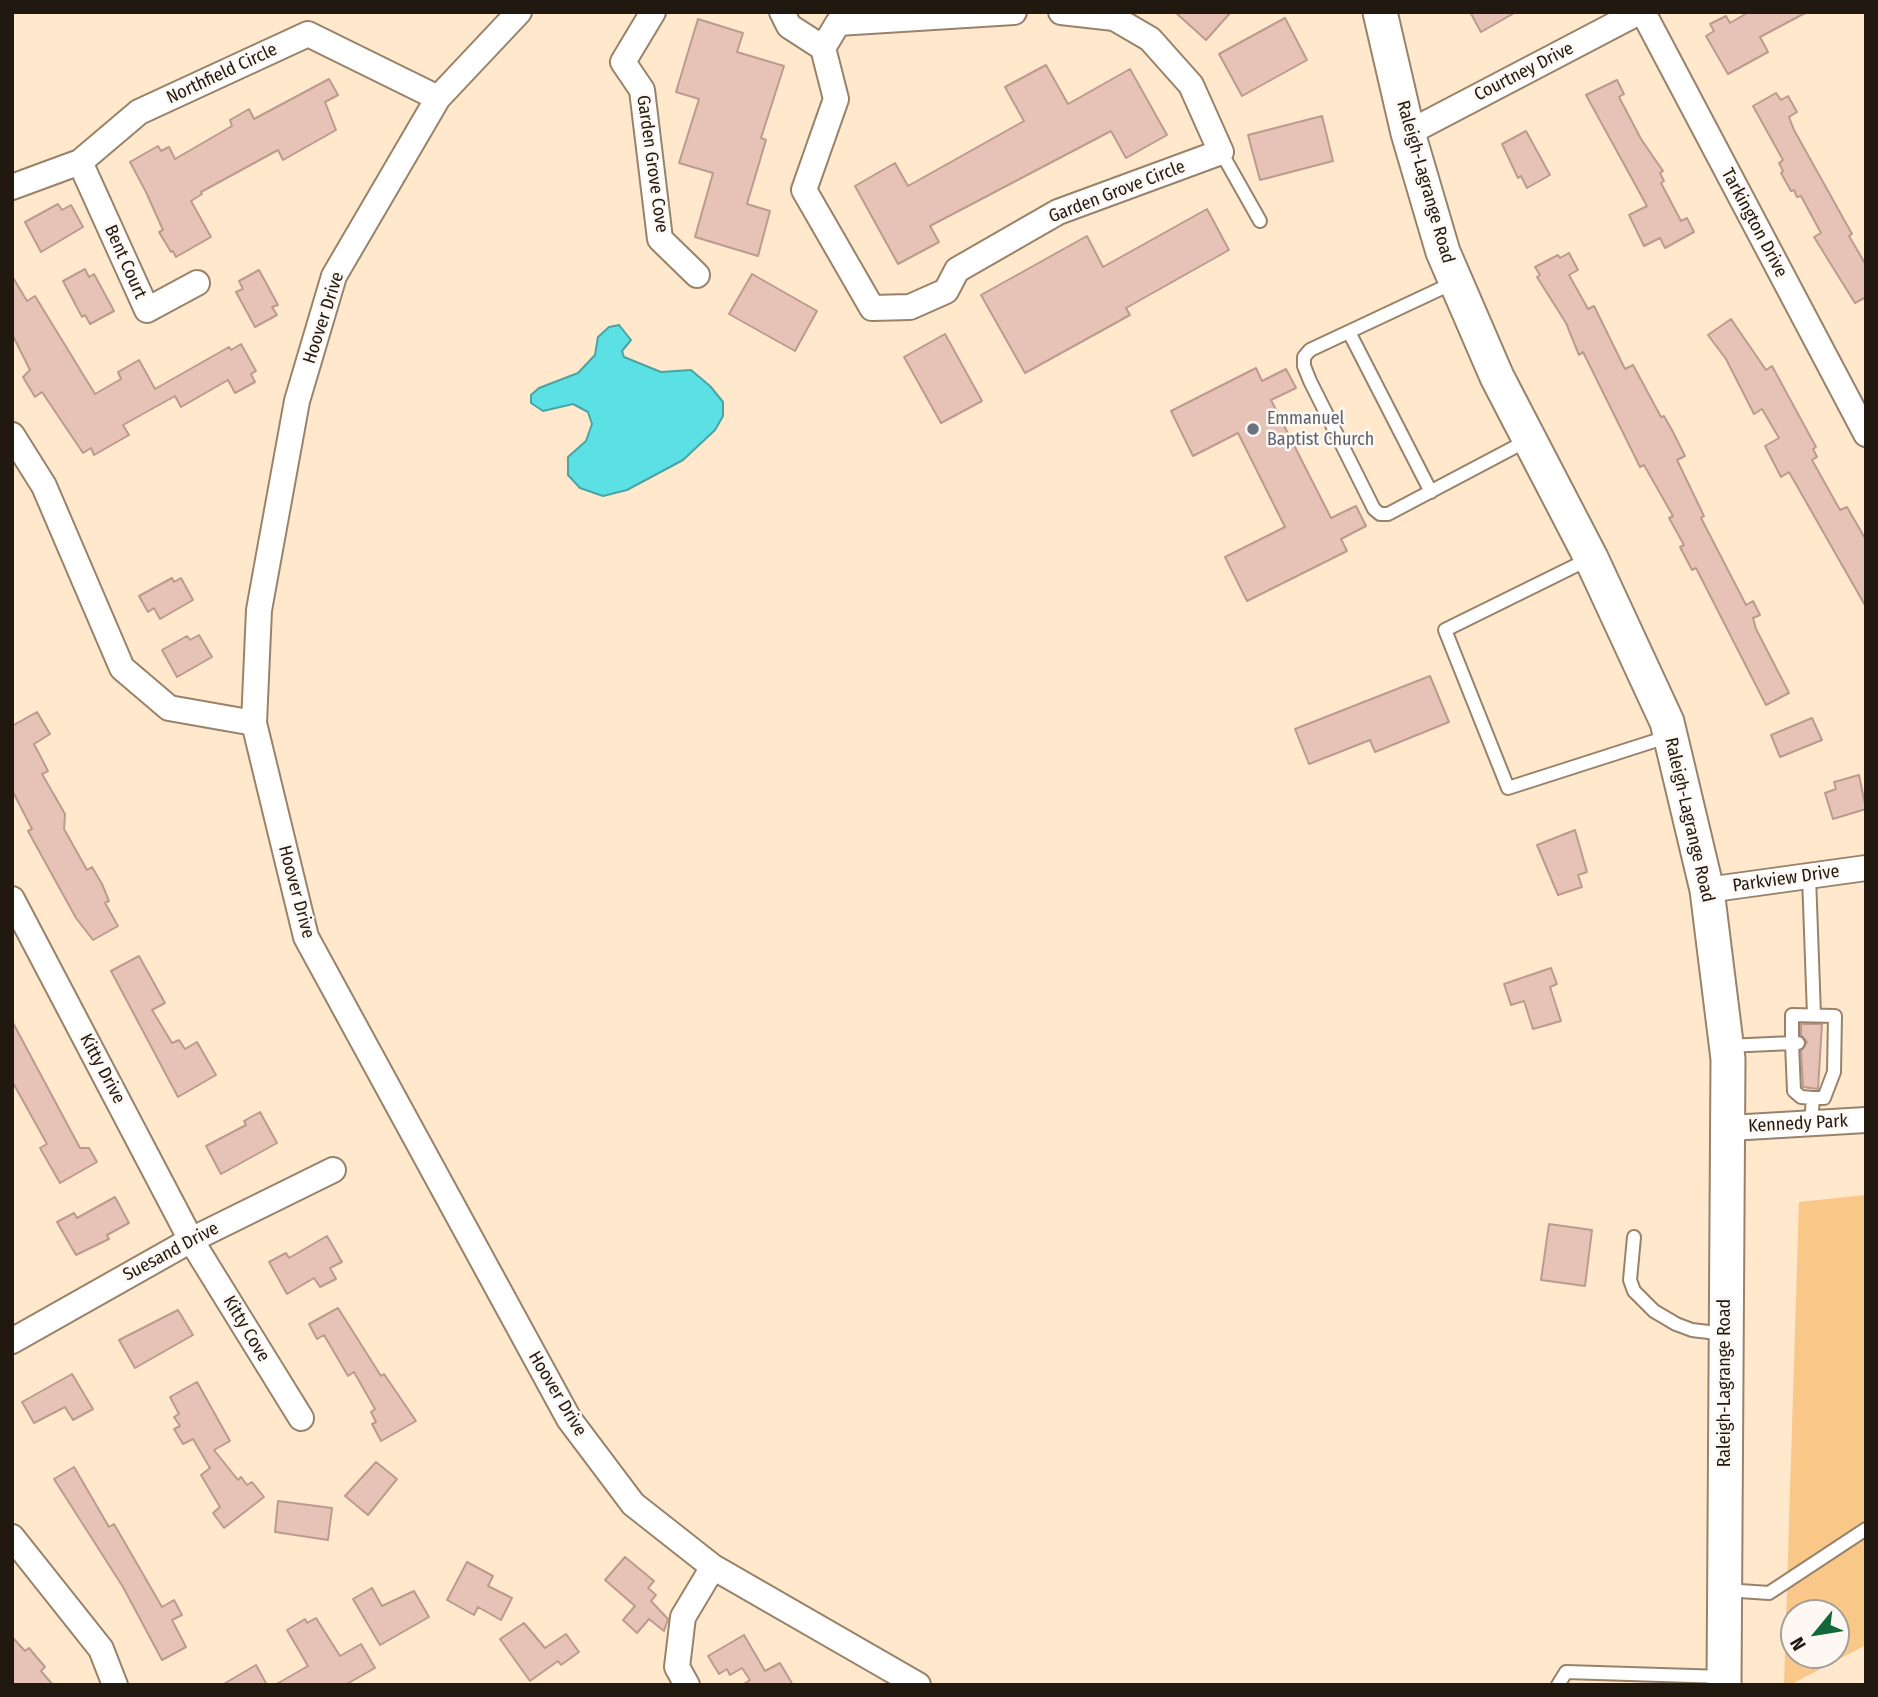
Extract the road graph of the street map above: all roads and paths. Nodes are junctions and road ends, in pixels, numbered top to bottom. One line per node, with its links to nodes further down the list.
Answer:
1 (519, 12): 10 (street, Hoover Drive)
2 (653, 12): 16 (street, Garden Grove Cove)
3 (782, 12): 9 (street)
4 (1014, 12): 8 (street)
5 (1061, 12): 12 (street)
6 (1380, 12): 11 (main road, Raleigh-Lagrange Road)
7 (1641, 12): 11 (street, Courtney Drive); 20 (street, Tarkington Drive)
8 (836, 17): 9 (street)
9 (823, 48): 12 (street, Garden Grove Circle)
10 (438, 98): 13 (street, Northfield Circle); 25 (street, Hoover Drive)
11 (1408, 132): 17 (main road, Raleigh-Lagrange Road)
12 (1221, 152): 15 (lane)
13 (80, 162): 14 (street, Northfield Circle); 18 (street, Bent Court)
14 (12, 187)
15 (1260, 221)
16 (697, 275)
17 (1456, 282): 19 (lane); 22 (main road, Raleigh-Lagrange Road)
18 (197, 283)
19 (1349, 332): 23 (lane); 23 (lane)
20 (1866, 434)
21 (12, 435): 25 (street)
22 (1530, 439): 23 (lane); 24 (main road, Raleigh-Lagrange Road)
23 (1430, 492)
24 (1591, 558): 26 (main road, Raleigh-Lagrange Road); 26 (lane)
25 (254, 723): 48 (street, Hoover Drive)
26 (1670, 736): 29 (main road, Raleigh-Lagrange Road)
27 (1866, 868): 28 (street, Parkview Drive)
28 (1810, 876): 29 (street, Parkview Drive); 32 (lane)
29 (1707, 890): 34 (main road, Raleigh-Lagrange Road)
30 (12, 899): 31 (street, Kitty Drive)
31 (21, 935): 42 (street, Kitty Drive)
32 (1814, 1015): 33 (lane); 36 (lane)
33 (1795, 1043): 34 (lane); 37 (lane)
34 (1727, 1046): 39 (main road, Raleigh-Lagrange Road)
35 (1819, 1072): 36 (lane)
36 (1834, 1072): 37 (lane)
37 (1812, 1111): 38 (street, Kennedy Park); 39 (street, Kennedy Park)
38 (1866, 1120)
39 (1730, 1128): 43 (main road, Raleigh-Lagrange Road)
40 (333, 1170): 42 (street, Suesand Drive)
41 (1634, 1237): 43 (lane)
42 (191, 1240): 44 (street, Suesand Drive); 45 (street, Kitty Cove)
43 (1725, 1334): 49 (main road, Raleigh-Lagrange Road)
44 (12, 1341)
45 (301, 1418)
46 (1866, 1529): 49 (lane)
47 (12, 1537): 52 (street)
48 (713, 1567): 53 (street); 54 (street, Hoover Drive)
49 (1724, 1590): 51 (main road, Raleigh-Lagrange Road)
50 (1641, 1680): 51 (lane); 55 (lane)
51 (1724, 1681)
52 (115, 1685)
53 (687, 1685)
54 (918, 1685)
55 (1558, 1685)

